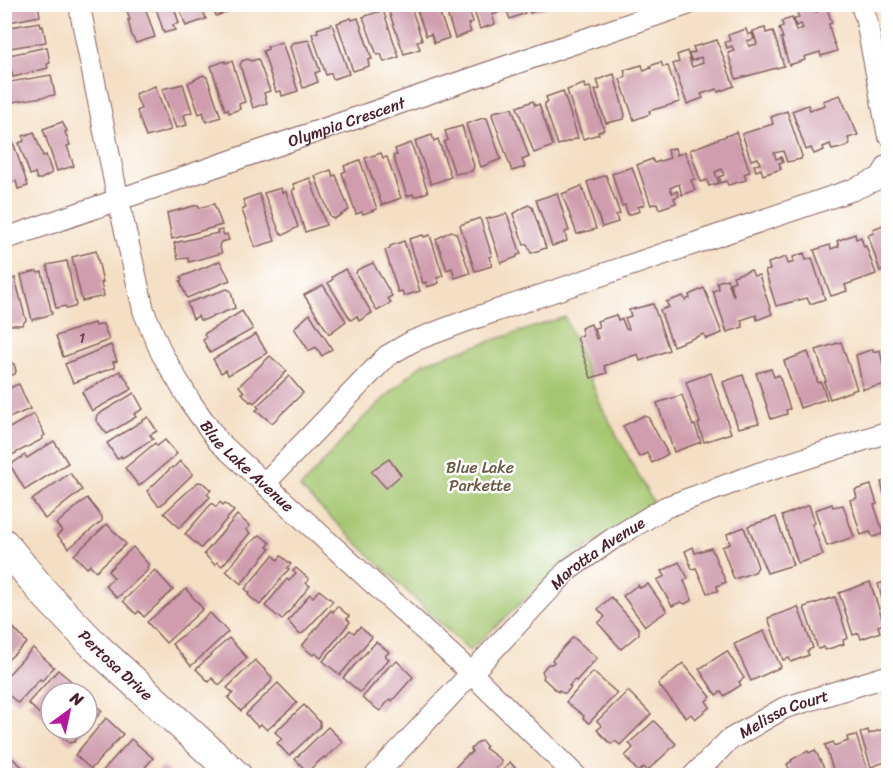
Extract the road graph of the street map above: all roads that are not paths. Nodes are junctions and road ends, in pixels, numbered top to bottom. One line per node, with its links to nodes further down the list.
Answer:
1 (81, 4): 7 (street, Blue Lake Avenue)
2 (688, 4): 4 (street, Olympia Crescent)
3 (861, 4): 5 (street)
4 (647, 11): 7 (street, Olympia Crescent)
5 (888, 134)
6 (888, 165): 10 (street)
7 (118, 199): 8 (street, Olympia Crescent); 10 (street, Blue Lake Avenue)
8 (4, 239)
9 (888, 432): 12 (street, Marotta Avenue)
10 (266, 482): 12 (street, Blue Lake Avenue)
11 (4, 544): 14 (street, Pertosa Drive)
12 (470, 672): 15 (street, Marotta Avenue); 16 (street)
13 (888, 676): 17 (street, Melissa Court)
14 (237, 776)
15 (375, 776)
16 (576, 776)
17 (693, 776)

